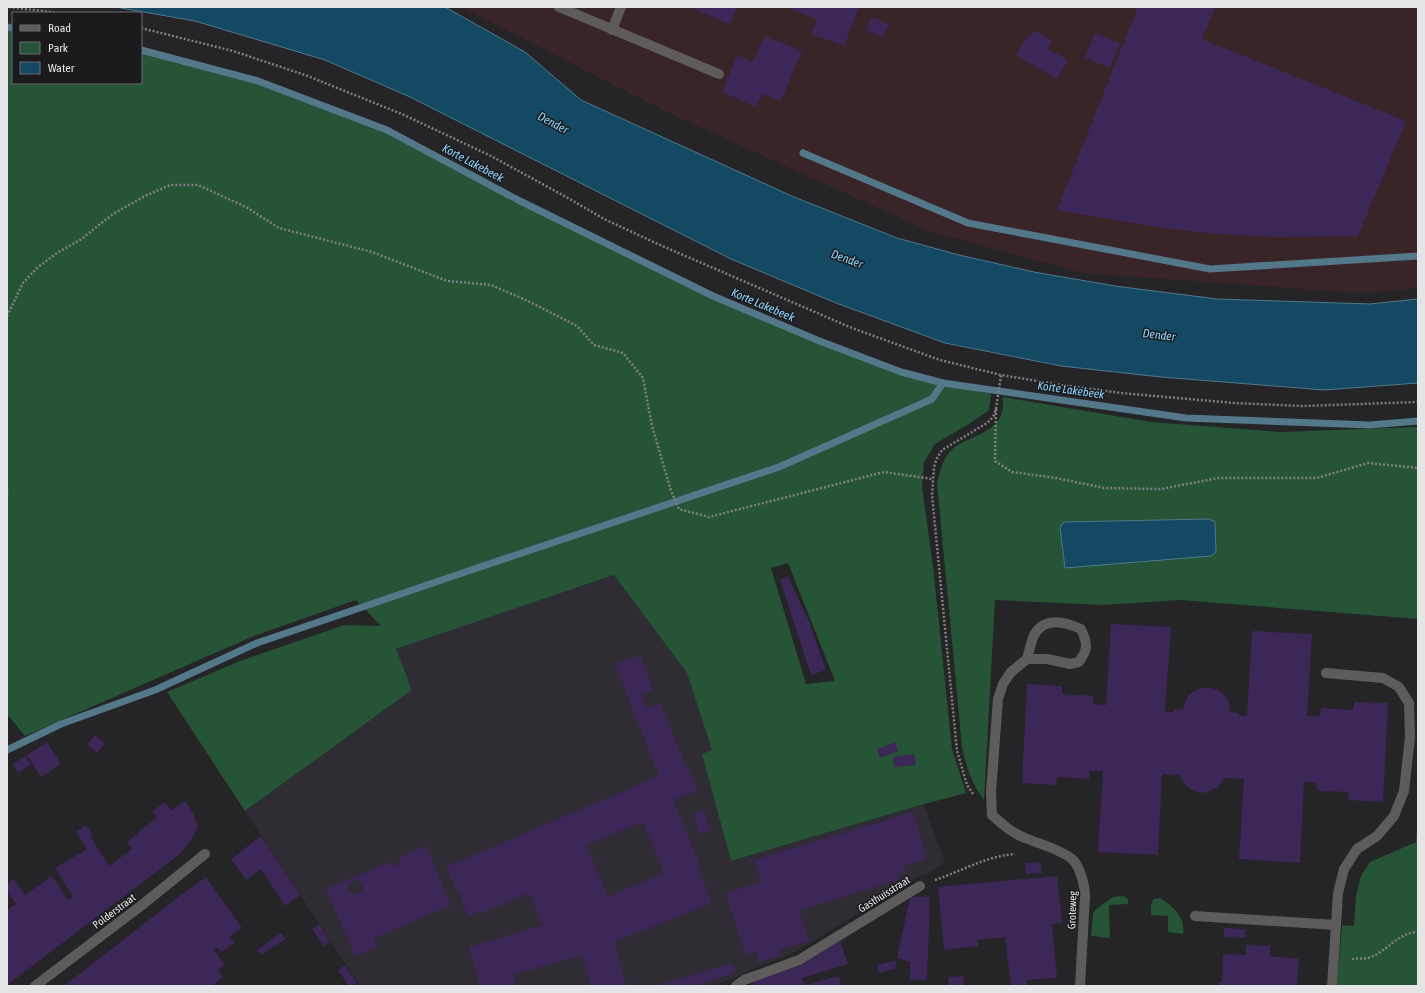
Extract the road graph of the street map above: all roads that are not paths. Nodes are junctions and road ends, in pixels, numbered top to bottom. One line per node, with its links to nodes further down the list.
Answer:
1 (559, 7): 3 (street)
2 (621, 7): 3 (street)
3 (612, 30): 4 (street)
4 (719, 74)
5 (1027, 659): 5 (street); 13 (street, Groteweg)
6 (1326, 673): 10 (street)
7 (205, 854): 11 (street, Polderstraat)
8 (920, 886): 12 (street, Gasthuisstraat)
9 (1194, 916): 10 (street)
10 (1336, 925): 14 (street)
11 (35, 986)
12 (736, 986)
13 (1080, 986)
14 (1332, 986)

